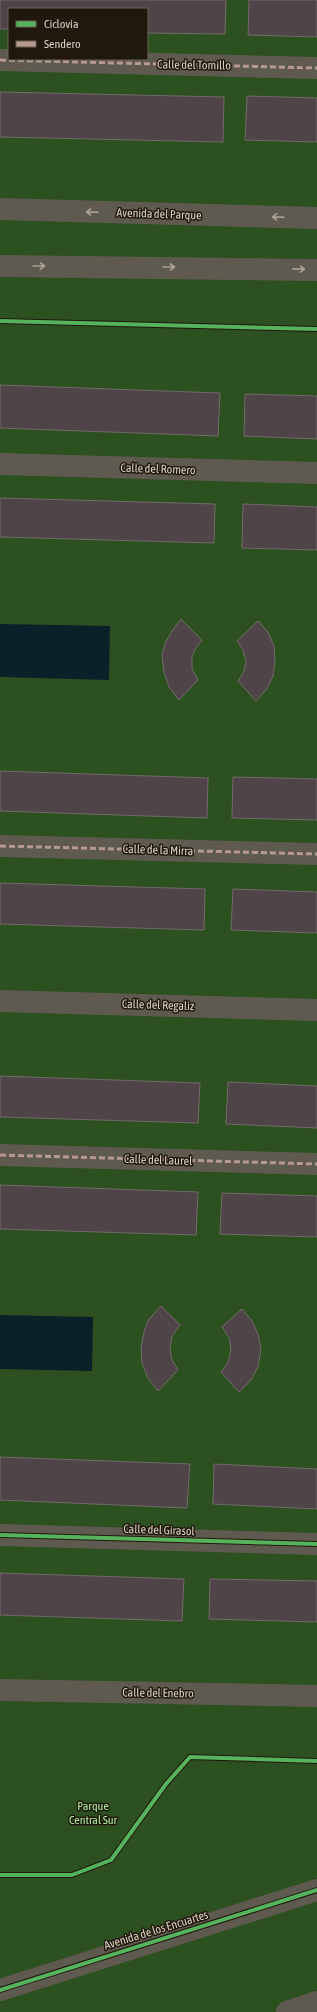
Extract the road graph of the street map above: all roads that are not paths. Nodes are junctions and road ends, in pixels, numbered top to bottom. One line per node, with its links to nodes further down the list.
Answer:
1 (0, 60): 2 (street, Calle del Tomillo)
2 (317, 68)
3 (0, 209): 4 (street, Avenida del Parque, one-way to 3)
4 (317, 218)
5 (0, 266): 6 (street, one-way to 6)
6 (317, 270)
7 (0, 464): 8 (street, Calle del Romero)
8 (317, 473)
9 (0, 846): 10 (street, Calle de la Mirra)
10 (317, 854)
11 (0, 1001): 12 (street, Calle del Regaliz)
12 (317, 1010)
13 (0, 1155): 14 (street, Calle del Laurel)
14 (317, 1164)
15 (0, 1535): 16 (street, Calle del Girasol)
16 (317, 1544)
17 (0, 1690): 18 (street, Calle del Enebro)
18 (317, 1696)
19 (317, 1890): 20 (street, Avenida de los Encuartes)
20 (0, 1990)
21 (317, 2002): 22 (street)
22 (287, 2012)

